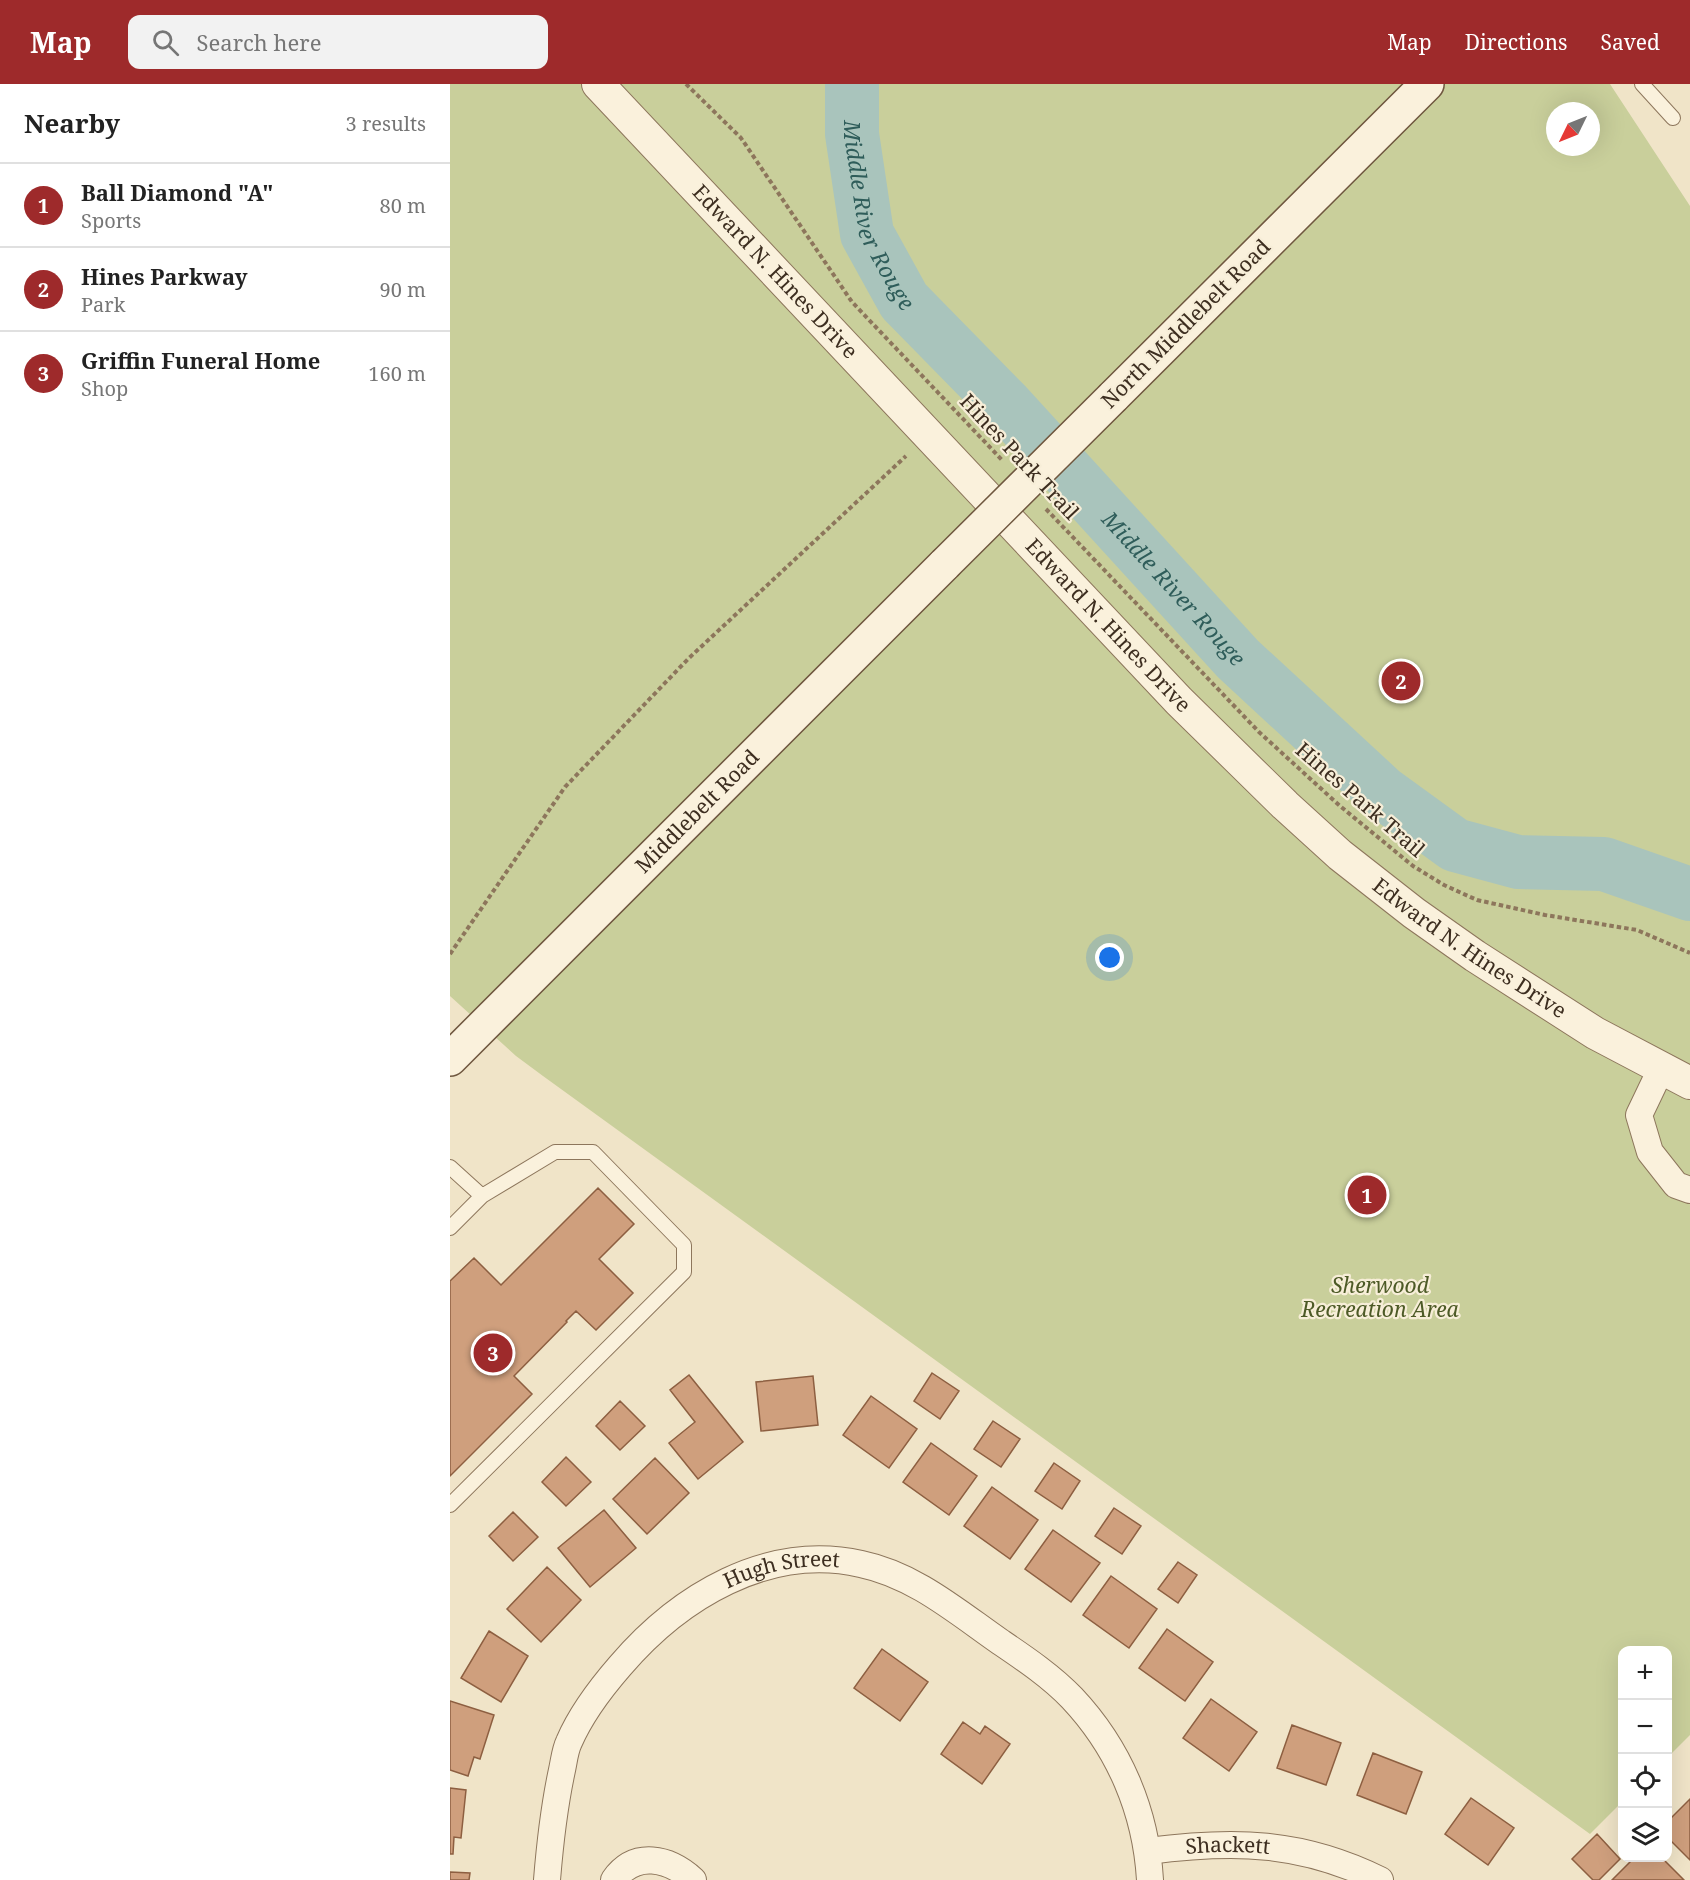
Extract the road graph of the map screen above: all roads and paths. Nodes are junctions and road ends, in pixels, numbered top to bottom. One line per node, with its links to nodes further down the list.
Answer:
1 (598, 84): 6 (street, Edward N. Hines Drive)
2 (686, 84): 7 (path, Hines Park Trail)
3 (1427, 84): 9 (main road, North Middlebelt Road, bridge)
4 (1642, 84): 5 (lane)
5 (1673, 118)
6 (929, 435): 11 (path); 13 (street, Edward N. Hines Drive)
7 (1004, 463)
8 (1043, 505): 10 (path, Hines Park Trail)
9 (945, 564): 12 (main road, Middlebelt Road)
10 (1690, 953)
11 (450, 954)
12 (450, 1059)
13 (1661, 1069): 14 (street, Edward N. Hines Drive); 16 (street)
14 (1690, 1083)
15 (450, 1167): 17 (lane)
16 (1690, 1190)
17 (482, 1196): 18 (lane); 19 (lane)
18 (450, 1228)
19 (450, 1505)
20 (1148, 1851): 21 (street, Hugh Street); 24 (street); 25 (street, Shackett)
21 (547, 1880)
22 (614, 1880): 23 (street)
23 (693, 1880)
24 (1150, 1880)
25 (1380, 1880)

